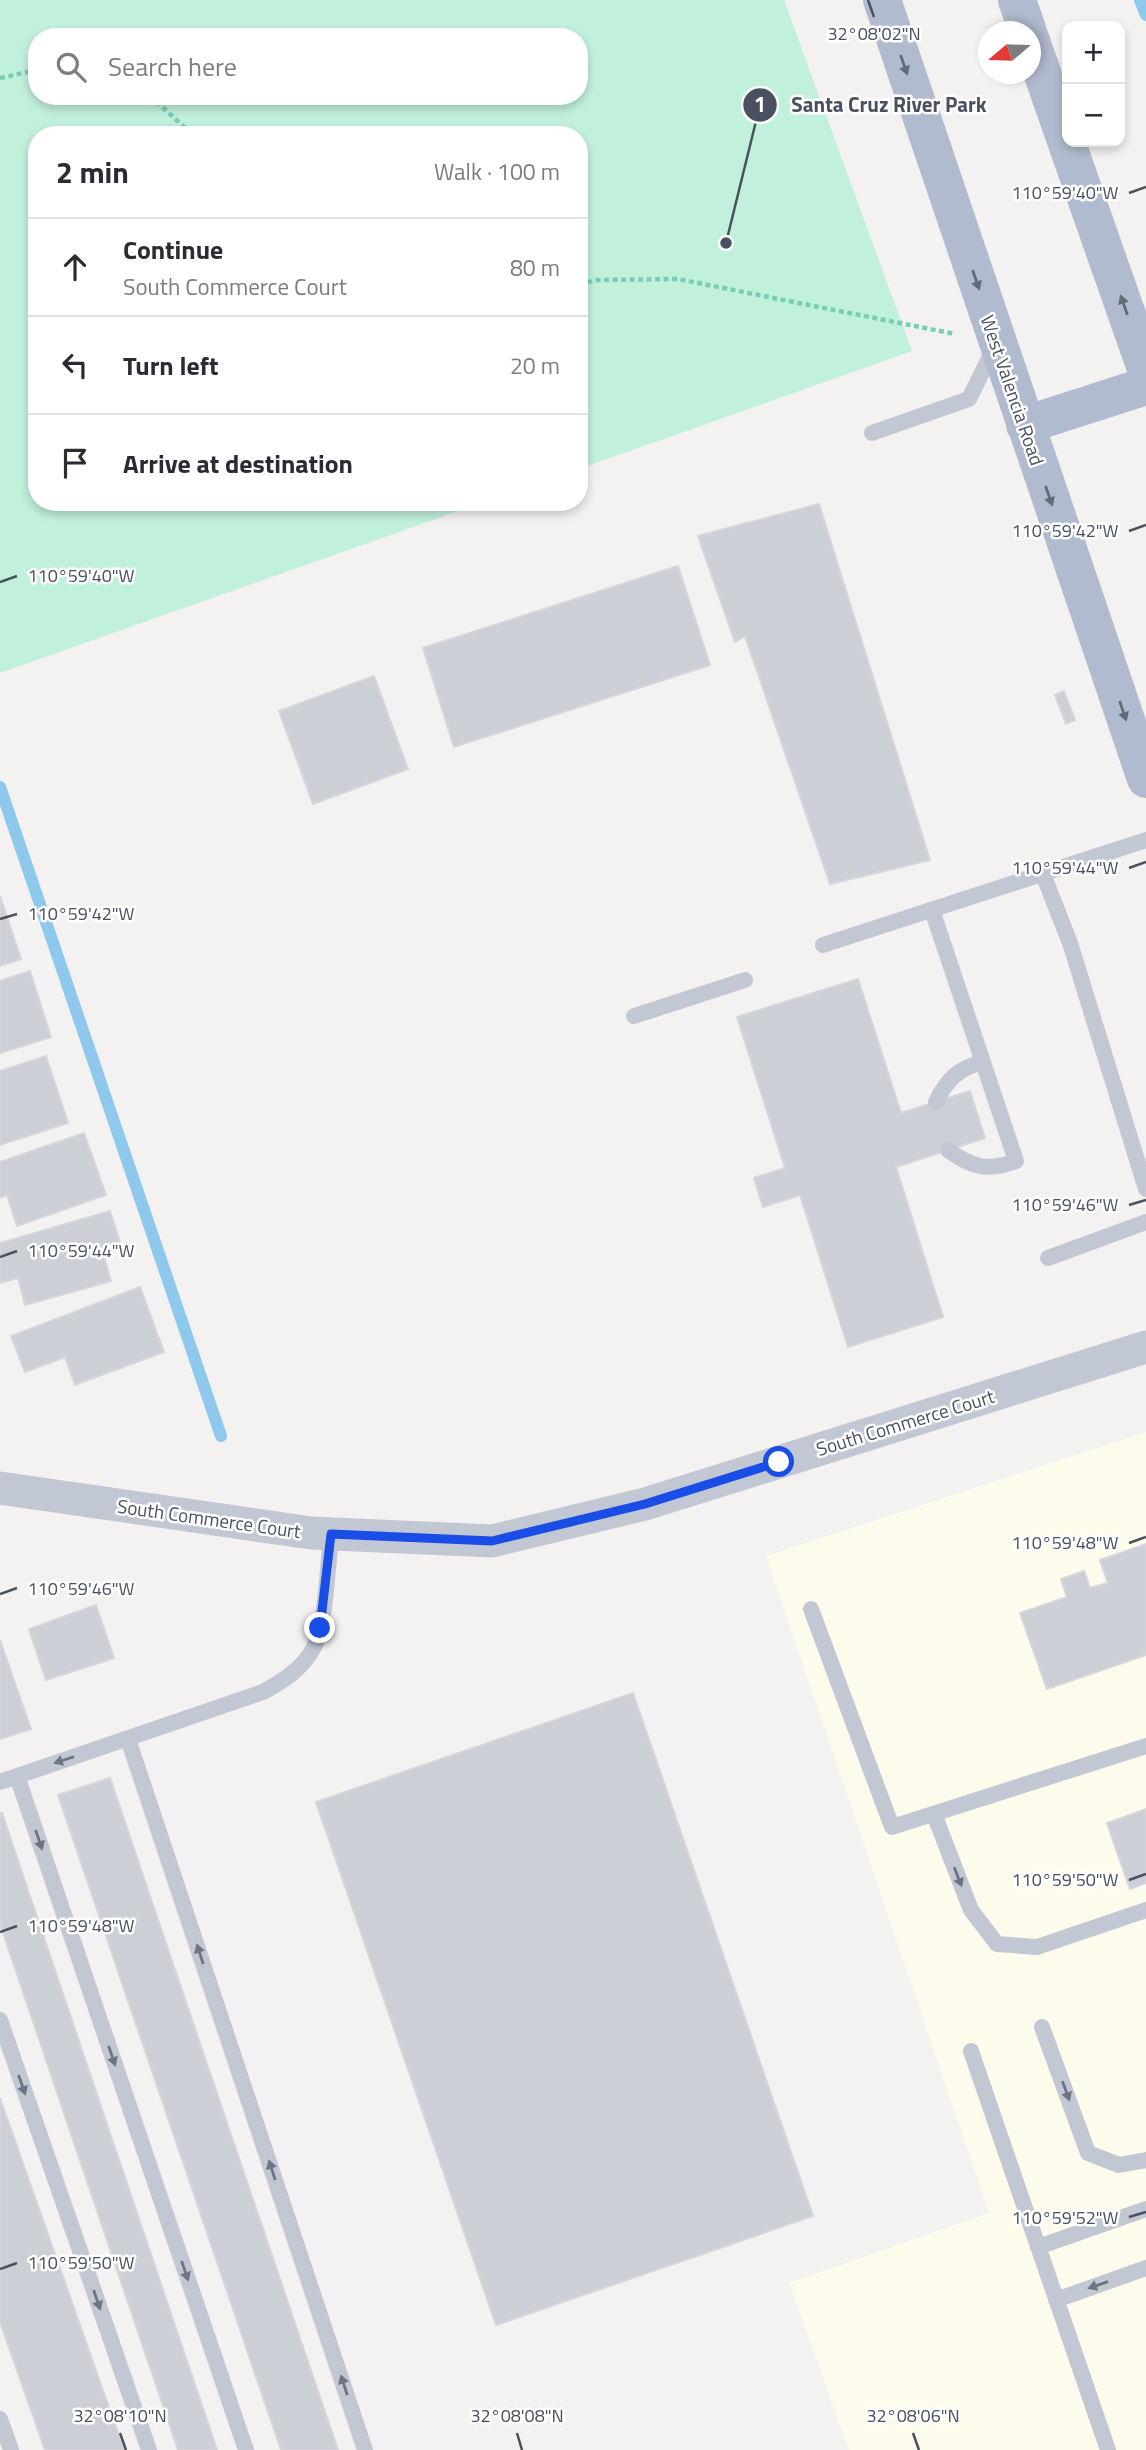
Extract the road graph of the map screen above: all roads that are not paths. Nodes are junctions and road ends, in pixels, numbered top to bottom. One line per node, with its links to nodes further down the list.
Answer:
1 (882, 0): 5 (main road, West Valencia Road, one-way to 5)
2 (1017, 0): 3 (main road)
3 (1024, 21)
4 (1041, 67): 6 (main road, one-way to 4)
5 (997, 342): 8 (main road, West Valencia Road); 9 (lane)
6 (1146, 369)
7 (1146, 386): 8 (main road)
8 (1026, 425): 10 (main road, West Valencia Road, one-way to 10)
9 (872, 433)
10 (1146, 779)
11 (1146, 840): 12 (lane)
12 (1043, 874): 13 (lane); 20 (lane)
13 (932, 909): 14 (lane); 17 (lane)
14 (823, 945)
15 (745, 980): 16 (lane)
16 (634, 1016)
17 (983, 1062): 18 (lane); 19 (lane)
18 (936, 1102)
19 (948, 1150)
20 (1146, 1189)
21 (1146, 1222): 22 (lane)
22 (1048, 1258)
23 (1146, 1346): 25 (street, South Commerce Court)
24 (0, 1488): 25 (street, South Commerce Court)
25 (331, 1534): 27 (lane)
26 (811, 1609): 31 (lane)
27 (128, 1739): 29 (lane, one-way to 29); 45 (lane, one-way to 27)
28 (1146, 1746): 31 (lane)
29 (17, 1776): 30 (lane); 44 (lane, one-way to 44)
30 (0, 1782)
31 (934, 1814): 32 (lane, one-way to 32)
32 (1146, 1910)
33 (0, 2020): 43 (lane, one-way to 43)
34 (1042, 2026): 36 (lane, one-way to 36)
35 (971, 2051): 38 (lane)
36 (1146, 2160)
37 (1146, 2209): 38 (lane)
38 (1038, 2247): 40 (lane)
39 (1146, 2268): 40 (lane, one-way to 40)
40 (1056, 2300): 46 (lane)
41 (0, 2419): 42 (lane)
42 (11, 2450)
43 (149, 2450)
44 (246, 2450)
45 (365, 2450)
46 (1108, 2450)

